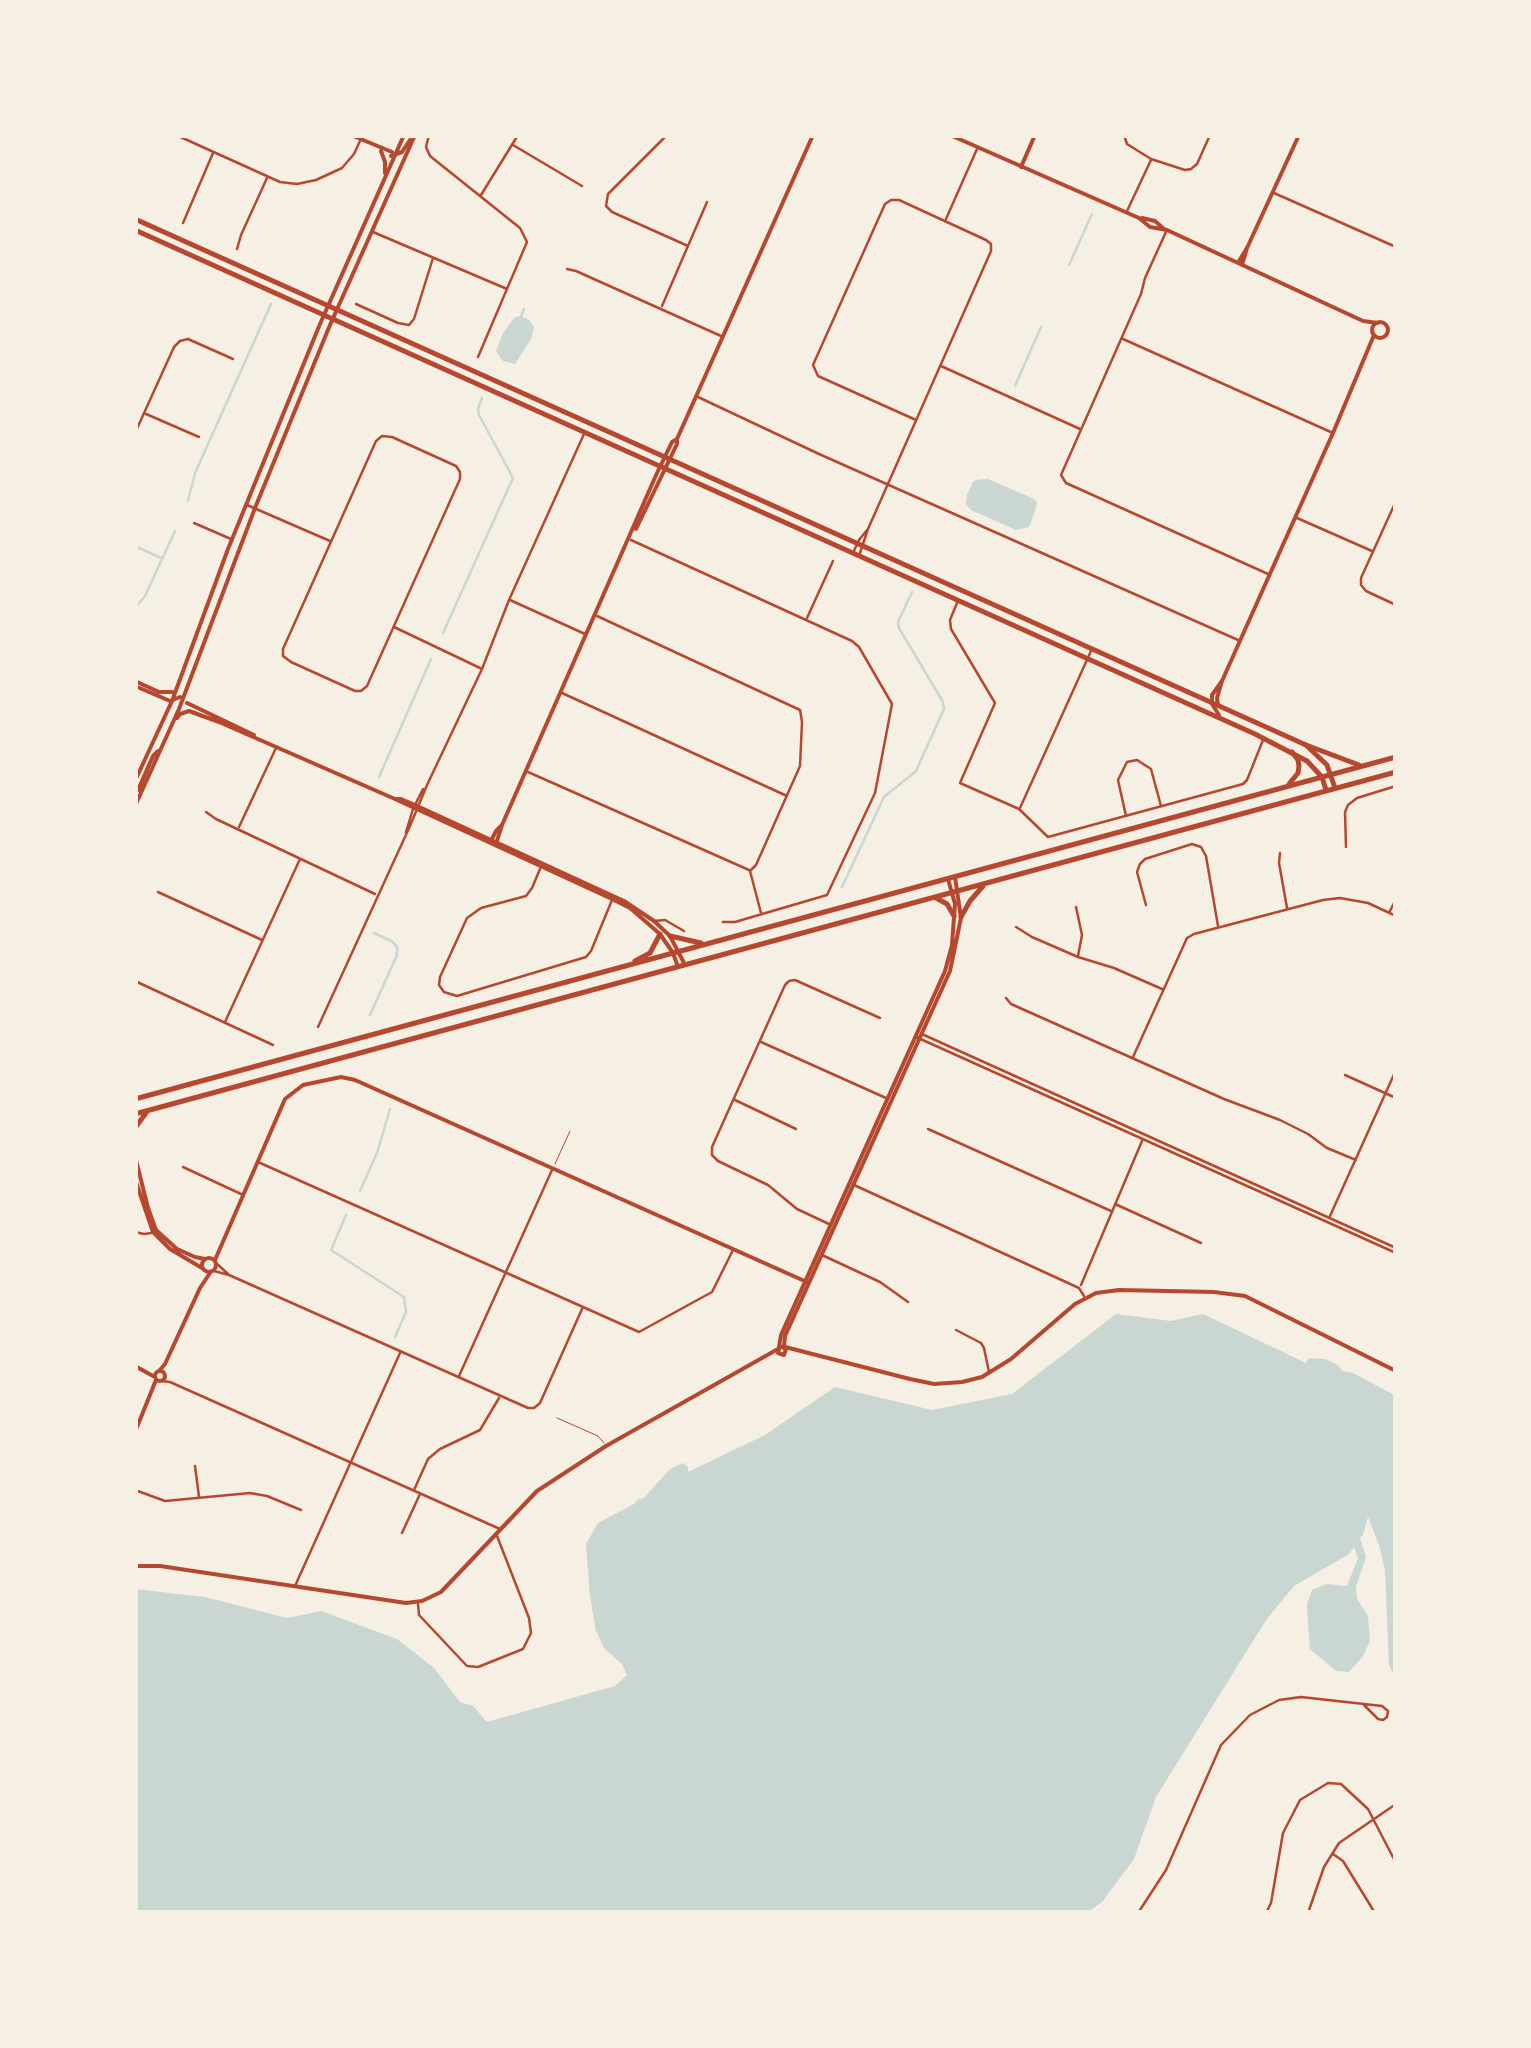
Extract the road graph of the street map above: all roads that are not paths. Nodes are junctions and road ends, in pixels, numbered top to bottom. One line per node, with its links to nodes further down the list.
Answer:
1 (176, 135): 19 (street)
2 (351, 135): 14 (street)
3 (404, 135): 20 (street)
4 (430, 135): 28 (street)
5 (518, 135): 16 (street)
6 (666, 135): 37 (street)
7 (813, 135): 55 (street)
8 (950, 135): 17 (street)
9 (1035, 135): 22 (street)
10 (1124, 135): 21 (street)
11 (1210, 135): 21 (street)
12 (1299, 135): 27 (street)
13 (415, 136): 20 (street); 23 (street)
14 (361, 140): 15 (street); 24 (street)
15 (370, 144): 18 (street); 20 (street)
16 (513, 145): 26 (street); 28 (street)
17 (978, 148): 22 (street); 32 (street)
18 (381, 151): 20 (street); 25 (street)
19 (213, 152): 24 (street); 33 (street)
20 (394, 153): 23 (street); 25 (street)
21 (1151, 160): 30 (street)
22 (1021, 167): 30 (street)
23 (398, 173): 36 (street)
24 (267, 176): 39 (street)
25 (385, 178): 45 (street)
26 (582, 186)
27 (1272, 192): 38 (street); 41 (street)
28 (480, 196): 43 (street)
29 (708, 202): 37 (street)
30 (1126, 213): 34 (street)
31 (137, 220): 35 (street); 45 (main road)
32 (945, 221): 60 (street); 63 (street)
33 (183, 223)
34 (1165, 229): 41 (street); 56 (street)
35 (135, 230): 48 (main road)
36 (372, 231): 40 (street); 47 (street)
37 (688, 246): 46 (street)
38 (1396, 247)
39 (238, 249)
40 (434, 257): 43 (street); 44 (street)
41 (1240, 264): 50 (street)
42 (566, 269): 46 (street)
43 (507, 289): 58 (street)
44 (356, 304)
45 (327, 306): 47 (main road); 48 (street)
46 (662, 308): 55 (street)
47 (336, 310): 49 (street); 69 (main road)
48 (324, 315): 49 (main road); 73 (street)
49 (332, 319): 65 (main road); 74 (street)
50 (1363, 320): 51 (street); 52 (street)
51 (1378, 323): 52 (street); 53 (street)
52 (1373, 333): 53 (street); 57 (street)
53 (1384, 335): 54 (street); 57 (street)
54 (1396, 336)
55 (723, 337): 61 (street)
56 (1121, 338): 64 (street); 67 (street)
57 (1367, 355): 67 (street)
58 (478, 357)
59 (233, 359): 62 (street)
60 (940, 366): 63 (street); 64 (street)
61 (697, 397): 69 (street); 71 (street)
62 (145, 414): 66 (street); 68 (street)
63 (916, 420): 71 (street)
64 (1080, 429): 85 (street)
65 (584, 432): 70 (main road); 88 (street)
66 (135, 433)
67 (1334, 433): 76 (street)
68 (199, 437)
69 (667, 459): 70 (street); 81 (main road)
70 (663, 468): 78 (street); 83 (main road)
71 (889, 483): 81 (street); 95 (street)
72 (1396, 501): 75 (street)
73 (246, 505): 74 (street); 79 (street)
74 (256, 508): 80 (street); 87 (street)
75 (1394, 510): 82 (street)
76 (1295, 518): 82 (street); 85 (street)
77 (194, 524): 79 (street)
78 (631, 536): 91 (street); 92 (street)
79 (232, 540): 86 (street)
80 (331, 542): 93 (street); 93 (street)
81 (860, 546): 83 (street); 96 (main road)
82 (1373, 552): 90 (street)
83 (856, 554): 89 (main road)
84 (833, 561): 92 (street)
85 (1270, 574): 95 (street)
86 (216, 582): 87 (street); 102 (street)
87 (226, 585): 101 (street)
88 (509, 600): 94 (street); 98 (street)
89 (958, 600): 97 (main road); 135 (street)
90 (1396, 605)
91 (595, 615): 94 (street); 131 (street)
92 (806, 620): 157 (street)
93 (394, 627): 98 (street)
94 (586, 634): 103 (street)
95 (1240, 641): 99 (street)
96 (1091, 650): 97 (street); 106 (main road)
97 (1087, 658): 112 (main road); 135 (street)
98 (482, 669): 134 (street)
99 (1222, 682): 104 (street); 110 (street)
100 (135, 683): 102 (street); 105 (street)
101 (186, 688): 107 (street); 108 (street)
102 (175, 689): 107 (street)
103 (561, 692): 121 (street); 131 (street)
104 (1212, 695): 106 (street); 109 (street)
105 (162, 698): 107 (street); 111 (street)
106 (1201, 699): 109 (main road)
107 (172, 701): 111 (street)
108 (184, 704): 111 (street); 113 (street); 116 (street)
109 (1212, 704): 110 (main road); 112 (street)
110 (1221, 708): 115 (main road)
111 (167, 712): 125 (street)
112 (1223, 720): 114 (main road)
113 (174, 721): 116 (street); 117 (street)
114 (1264, 739): 118 (main road); 133 (street)
115 (1306, 745): 120 (main road); 123 (main road)
116 (276, 746): 134 (street); 138 (street)
117 (161, 747): 129 (street); 132 (street)
118 (1292, 752): 124 (main road); 126 (main road)
119 (1396, 757): 120 (main road)
120 (1363, 766): 123 (main road)
121 (526, 771): 139 (street); 144 (street)
122 (1396, 772): 128 (main road)
123 (1331, 774): 124 (main road); 128 (main road)
124 (1322, 777): 126 (main road); 130 (main road)
125 (135, 781)
126 (1287, 786): 145 (main road)
127 (1396, 786): 140 (street)
128 (1335, 788): 130 (main road)
129 (135, 789)
130 (1326, 790): 146 (main road)
131 (787, 796): 144 (street)
132 (135, 806)
133 (1162, 807): 137 (street); 137 (street)
134 (416, 808): 139 (street); 149 (street)
135 (1019, 809): 137 (street)
136 (206, 812): 138 (street)
137 (1126, 817)
138 (238, 829): 142 (street)
139 (494, 843): 143 (street)
140 (1346, 847)
141 (1280, 853): 155 (street)
142 (300, 857): 149 (street); 167 (street)
143 (542, 865): 150 (street); 150 (street)
144 (750, 870): 157 (street)
145 (952, 877): 148 (street); 168 (main road)
146 (985, 884): 148 (main road); 158 (main road)
147 (158, 892): 167 (street)
148 (955, 892): 151 (main road); 158 (street)
149 (377, 895): 178 (street)
150 (613, 897): 160 (street); 165 (street)
151 (935, 898): 158 (main road); 172 (main road)
152 (1396, 898): 156 (street)
153 (1146, 905): 163 (street)
154 (1076, 907): 170 (street)
155 (1287, 909): 156 (street); 163 (street)
156 (1389, 913): 159 (street)
157 (761, 915): 161 (street)
158 (958, 916): 179 (street)
159 (1396, 916)
160 (654, 922): 164 (street); 166 (street)
161 (723, 922)
162 (1016, 927): 170 (street)
163 (1218, 927): 174 (street)
164 (684, 931)
165 (660, 934): 169 (street); 171 (main road)
166 (670, 936): 168 (main road); 169 (street)
167 (263, 941): 177 (street)
168 (707, 944): 169 (main road)
169 (676, 952): 171 (main road); 172 (street)
170 (1078, 957): 174 (street)
171 (623, 967): 186 (main road)
172 (681, 967): 190 (main road)
173 (135, 981): 177 (street)
174 (1164, 990): 182 (street)
175 (1006, 998): 182 (street)
176 (880, 1018): 180 (street)
177 (226, 1022): 181 (street)
178 (318, 1027)
179 (919, 1035): 189 (street); 196 (street)
180 (759, 1042): 188 (street); 189 (street)
181 (273, 1045)
182 (1132, 1058): 198 (street)
183 (1396, 1070): 185 (street)
184 (1345, 1075): 185 (street)
185 (1386, 1093): 187 (street); 198 (street)
186 (136, 1098)
187 (1396, 1098)
188 (734, 1100): 194 (street); 208 (street)
189 (890, 1100): 203 (street)
190 (148, 1111): 191 (main road); 192 (main road)
191 (135, 1114)
192 (135, 1128)
193 (928, 1128): 206 (street)
194 (796, 1129)
195 (570, 1131): 201 (lane)
196 (1144, 1137): 205 (street); 207 (street)
197 (135, 1156): 209 (street)
198 (1356, 1160): 207 (street)
199 (256, 1161): 201 (street); 204 (street); 217 (street)
200 (184, 1167): 204 (street)
201 (553, 1168): 212 (street); 217 (street)
202 (135, 1179): 209 (street)
203 (852, 1184): 208 (street); 220 (street)
204 (242, 1194): 215 (street)
205 (1114, 1203): 206 (street); 211 (street)
206 (1111, 1211): 220 (street)
207 (1328, 1220): 213 (street)
208 (833, 1226): 214 (street)
209 (155, 1231): 210 (street); 215 (street); 216 (street)
210 (135, 1232)
211 (1201, 1243)
212 (733, 1249): 219 (street); 223 (street)
213 (1396, 1250)
214 (820, 1254): 219 (street); 222 (street)
215 (211, 1260): 216 (street); 216 (street); 218 (street)
216 (207, 1271): 218 (street); 230 (street)
217 (506, 1273): 223 (street); 231 (street)
218 (230, 1275): 226 (street)
219 (807, 1282): 225 (street)
220 (1080, 1288): 221 (street)
221 (1084, 1298): 228 (street); 229 (street)
222 (908, 1302)
223 (582, 1307): 232 (street)
224 (956, 1330): 229 (street)
225 (782, 1349): 229 (street); 235 (street)
226 (400, 1352): 231 (street); 236 (street)
227 (138, 1367): 230 (street)
228 (1396, 1371)
229 (989, 1373)
230 (160, 1377): 234 (street); 236 (street)
231 (458, 1378): 232 (street)
232 (500, 1396): 239 (street)
233 (556, 1418): 235 (lane)
234 (135, 1432)
235 (606, 1446): 243 (street)
236 (351, 1462): 239 (street); 246 (street)
237 (195, 1466): 241 (street)
238 (135, 1490): 241 (street)
239 (414, 1490): 240 (street)
240 (420, 1494): 243 (street); 244 (street)
241 (199, 1498): 242 (street)
242 (301, 1510)
243 (499, 1532): 247 (street); 247 (street)
244 (402, 1533)
245 (135, 1566): 246 (street)
246 (295, 1586): 247 (street)
247 (417, 1603)
248 (1363, 1704): 248 (street); 253 (street)
249 (1396, 1804): 250 (street)
250 (1374, 1819): 251 (street); 252 (street); 254 (street)
251 (1332, 1854): 255 (street); 256 (street)
252 (1396, 1863)
253 (1138, 1913)
254 (1266, 1913)
255 (1308, 1913)
256 (1375, 1913)

